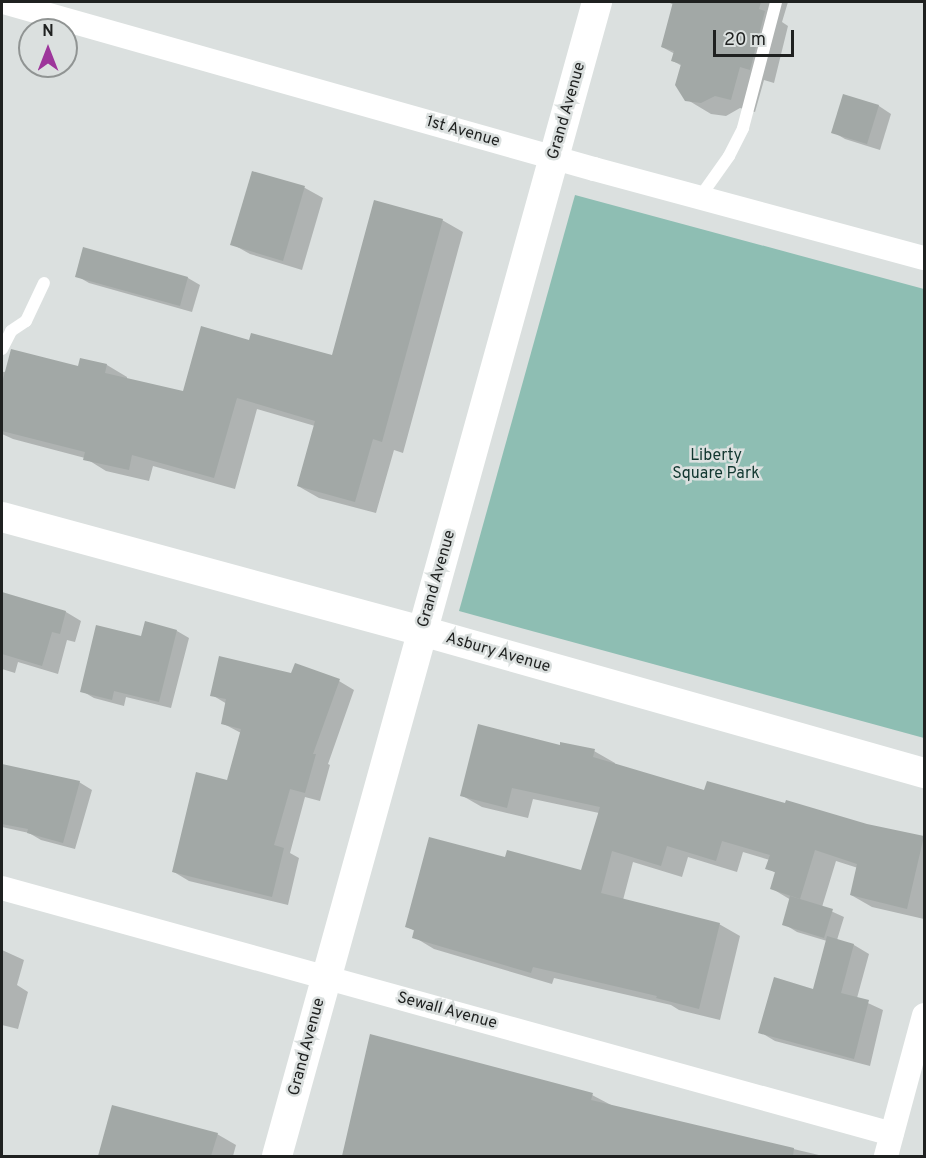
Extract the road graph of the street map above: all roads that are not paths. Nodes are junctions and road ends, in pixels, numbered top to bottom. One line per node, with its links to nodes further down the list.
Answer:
1 (3, 2): 4 (street, 1st Avenue)
2 (597, 2): 4 (street, Grand Avenue)
3 (776, 2): 5 (lane)
4 (554, 158): 5 (street, 1st Avenue); 10 (street, Grand Avenue)
5 (699, 197): 6 (street, 1st Avenue)
6 (924, 258)
7 (44, 283): 8 (lane)
8 (2, 350)
9 (2, 518): 10 (street, Asbury Avenue)
10 (422, 631): 11 (street, Asbury Avenue); 13 (street, Grand Avenue)
11 (924, 773)
12 (2, 888): 13 (street, Sewall Avenue)
13 (327, 977): 15 (street, Sewall Avenue); 16 (street, Grand Avenue)
14 (924, 1015): 15 (street)
15 (889, 1145)
16 (277, 1156)

